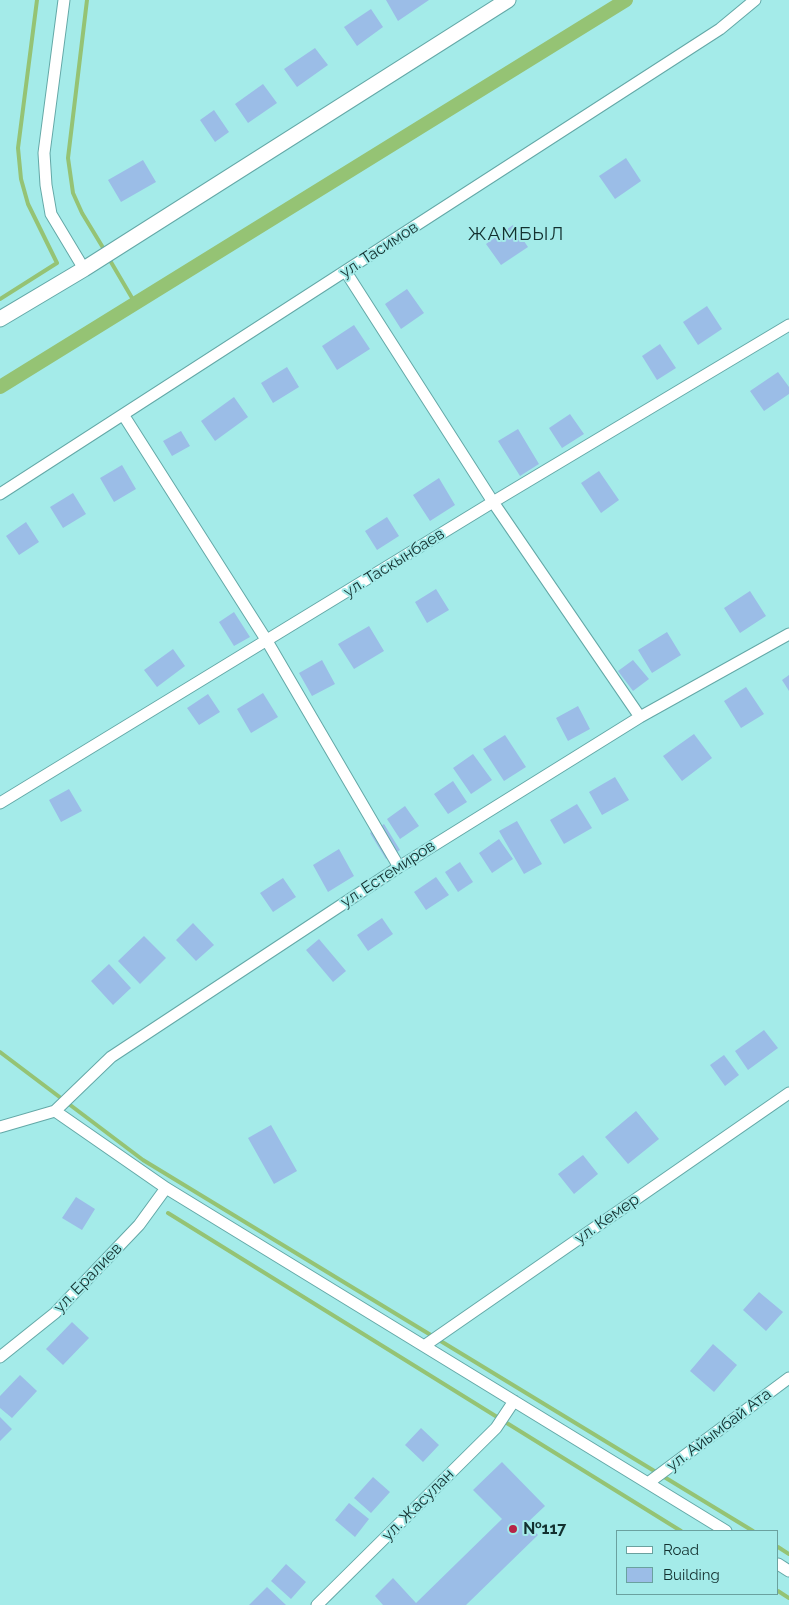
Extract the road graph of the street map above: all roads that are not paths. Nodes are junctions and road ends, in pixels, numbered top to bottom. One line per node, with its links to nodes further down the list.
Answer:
1 (64, 0): 4 (street)
2 (508, 0): 4 (main road)
3 (755, 0): 5 (street, ул. Тасимов)
4 (84, 269): 6 (main road)
5 (346, 272): 8 (street, ул. Тасимов); 10 (street)
6 (0, 320)
7 (789, 325): 10 (street, ул. Таскынбаев)
8 (124, 416): 9 (street, ул. Тасимов); 12 (street)
9 (0, 494)
10 (493, 502): 12 (street, ул. Таскынбаев); 13 (street)
11 (789, 634): 13 (street, ул. Естемиров)
12 (267, 641): 14 (street, ул. Таскынбаев); 15 (street)
13 (640, 717): 15 (street, ул. Естемиров)
14 (0, 803)
15 (399, 867): 17 (street, ул. Естемиров)
16 (789, 1093): 20 (street, ул. Кемер)
17 (55, 1112): 18 (street, ул. Естемиров); 19 (street)
18 (0, 1127)
19 (166, 1188): 20 (street); 21 (street, ул. Ералиев)
20 (424, 1346): 23 (street)
21 (0, 1357)
22 (789, 1378): 24 (street, ул. Айымбай Ата)
23 (514, 1401): 24 (street); 26 (street, ул. Жасулан)
24 (648, 1483): 25 (street)
25 (724, 1530)
26 (317, 1605)

